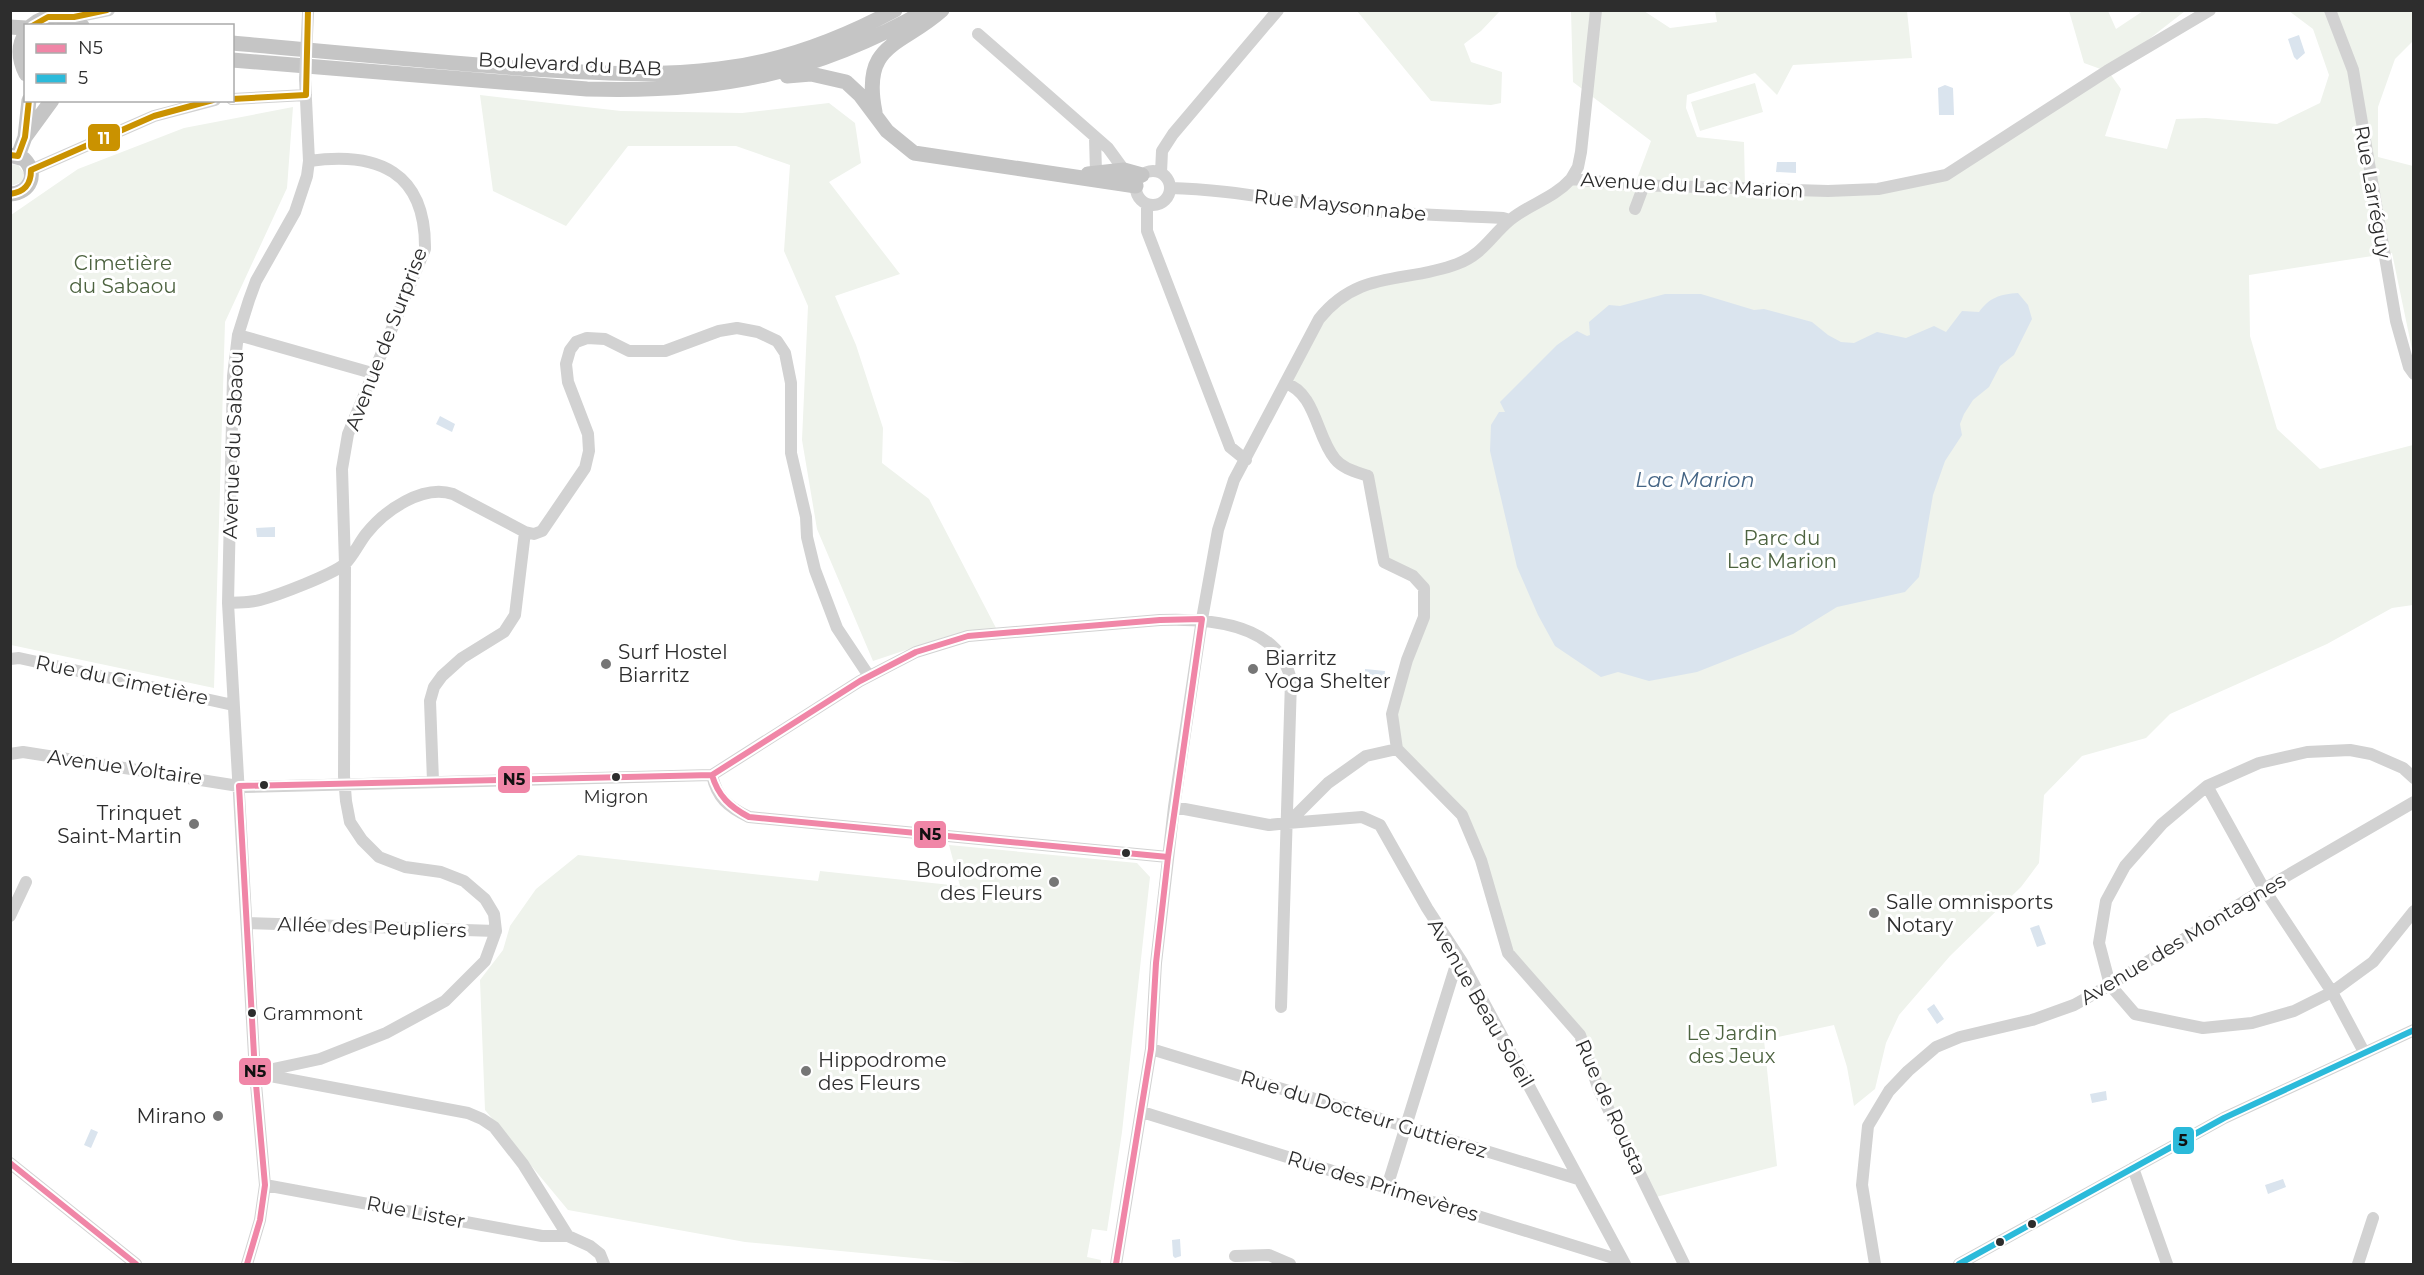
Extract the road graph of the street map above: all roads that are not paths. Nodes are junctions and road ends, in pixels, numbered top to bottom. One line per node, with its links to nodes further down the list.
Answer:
1 (108, 10): 10 (street)
2 (895, 10): 14 (main road, Boulevard du BAB)
3 (927, 10): 17 (main road, Boulevard du BAB)
4 (942, 10): 23 (main road)
5 (1278, 10): 30 (street)
6 (1596, 10): 32 (street)
7 (2210, 10): 34 (street, Avenue du Lac Marion)
8 (2330, 10): 42 (street, Rue Larréguy)
9 (308, 12): 18 (street, Avenue du Sabaou, bridge)
10 (76, 22): 11 (main road)
11 (34, 24)
12 (978, 34): 25 (street)
13 (24, 38): 16 (main road)
14 (234, 43)
15 (234, 60): 17 (main road, Boulevard du BAB)
16 (19, 64)
17 (776, 74): 23 (main road)
18 (306, 95): 19 (street); 27 (street, Avenue du Sabaou)
19 (234, 99)
20 (29, 102): 24 (main road)
21 (51, 102): 24 (main road)
22 (207, 102): 28 (street)
23 (876, 115): 31 (main road)
24 (25, 137): 26 (main road)
25 (1095, 138): 29 (street); 31 (street)
26 (14, 156): 28 (main road)
27 (309, 161): 40 (street, Avenue du Sabaou); 41 (street, Avenue de Surprise)
28 (31, 170): 36 (main road)
29 (1124, 170): 31 (main road); 33 (main road)
30 (1161, 173): 33 (street); 35 (street)
31 (1101, 177): 33 (main road)
32 (1571, 179): 34 (street, Avenue du Lac Marion); 39 (street, Avenue du Lac Marion)
33 (1139, 181): 37 (street)
34 (1644, 184): 38 (street)
35 (1170, 188): 37 (street); 39 (street, Rue Maysonnabe)
36 (10, 194)
37 (1147, 204): 44 (street)
38 (1635, 209)
39 (1510, 220): 43 (street, Avenue du Lac Marion)
40 (238, 335): 41 (street); 47 (street, Avenue du Sabaou)
41 (372, 373): 46 (street, Avenue de Surprise)
42 (2414, 374)
43 (1285, 383): 44 (street, Avenue du Lac Marion); 52 (street)
44 (1246, 459): 48 (street, Avenue du Lac Marion)
45 (525, 532): 46 (street); 50 (street); 56 (street)
46 (345, 564): 47 (street); 57 (street, Avenue de Surprise)
47 (228, 603): 51 (street, Avenue du Sabaou)
48 (1202, 619): 50 (street); 61 (street, Avenue du Lac Marion); 62 (street)
49 (10, 659): 51 (street, Rue du Cimetière)
50 (869, 676): 54 (street)
51 (233, 705): 58 (street, Avenue du Sabaou)
52 (1397, 749): 62 (street); 94 (street, Rue de Rousta)
53 (10, 754): 58 (street, Avenue Voltaire)
54 (712, 775): 56 (street, Avenue Voltaire); 63 (street)
55 (2414, 778): 59 (street)
56 (433, 781): 57 (street, Avenue Voltaire)
57 (344, 783): 58 (street, Avenue Voltaire); 69 (street, Avenue de Surprise)
58 (239, 786): 68 (street, Avenue du Sabaou)
59 (2208, 786): 65 (street); 71 (street)
60 (2414, 802): 65 (street, Avenue des Montagnes)
61 (1174, 807): 62 (street, Avenue Beau Soleil); 63 (street, Avenue du Lac Marion)
62 (1288, 824): 70 (street, Avenue Beau Soleil); 73 (street)
63 (1168, 857): 75 (street, Avenue du Lac Marion)
64 (26, 882): 67 (street)
65 (2264, 889): 71 (street, Avenue des Montagnes); 72 (street)
66 (2414, 911): 72 (street)
67 (10, 916)
68 (248, 923): 69 (street, Allée des Peupliers); 77 (street, Avenue du Sabaou)
69 (496, 931): 77 (street)
70 (1462, 962): 79 (street); 82 (street, Avenue Beau Soleil)
71 (2110, 985): 72 (street); 95 (street, Avenue des Montagnes)
72 (2332, 992): 76 (street)
73 (1281, 1007)
74 (2414, 1030): 76 (street)
75 (1151, 1049): 78 (street, Avenue du Lac Marion); 79 (street, Rue du Docteur Guttierez)
76 (2364, 1052): 81 (street)
77 (255, 1073): 83 (street, Avenue du Sabaou); 86 (street)
78 (1142, 1112): 84 (street, Rue des Primevères); 92 (street, Avenue du Lac Marion)
79 (1406, 1128): 82 (street, Rue du Docteur Guttierez); 84 (street)
80 (10, 1163): 89 (street)
81 (2133, 1168): 96 (street); 97 (street)
82 (1578, 1179): 88 (street, Avenue Beau Soleil)
83 (265, 1185): 86 (street, Rue Lister); 90 (street, Avenue du Sabaou)
84 (1388, 1187): 88 (street, Rue des Primevères)
85 (2373, 1218): 98 (street)
86 (568, 1236): 91 (street)
87 (1235, 1256): 93 (street)
88 (1624, 1263)
89 (136, 1264)
90 (247, 1264)
91 (604, 1264)
92 (1116, 1264)
93 (1290, 1264)
94 (1684, 1264)
95 (1875, 1264)
96 (1959, 1264)
97 (2167, 1264)
98 (2358, 1264)

